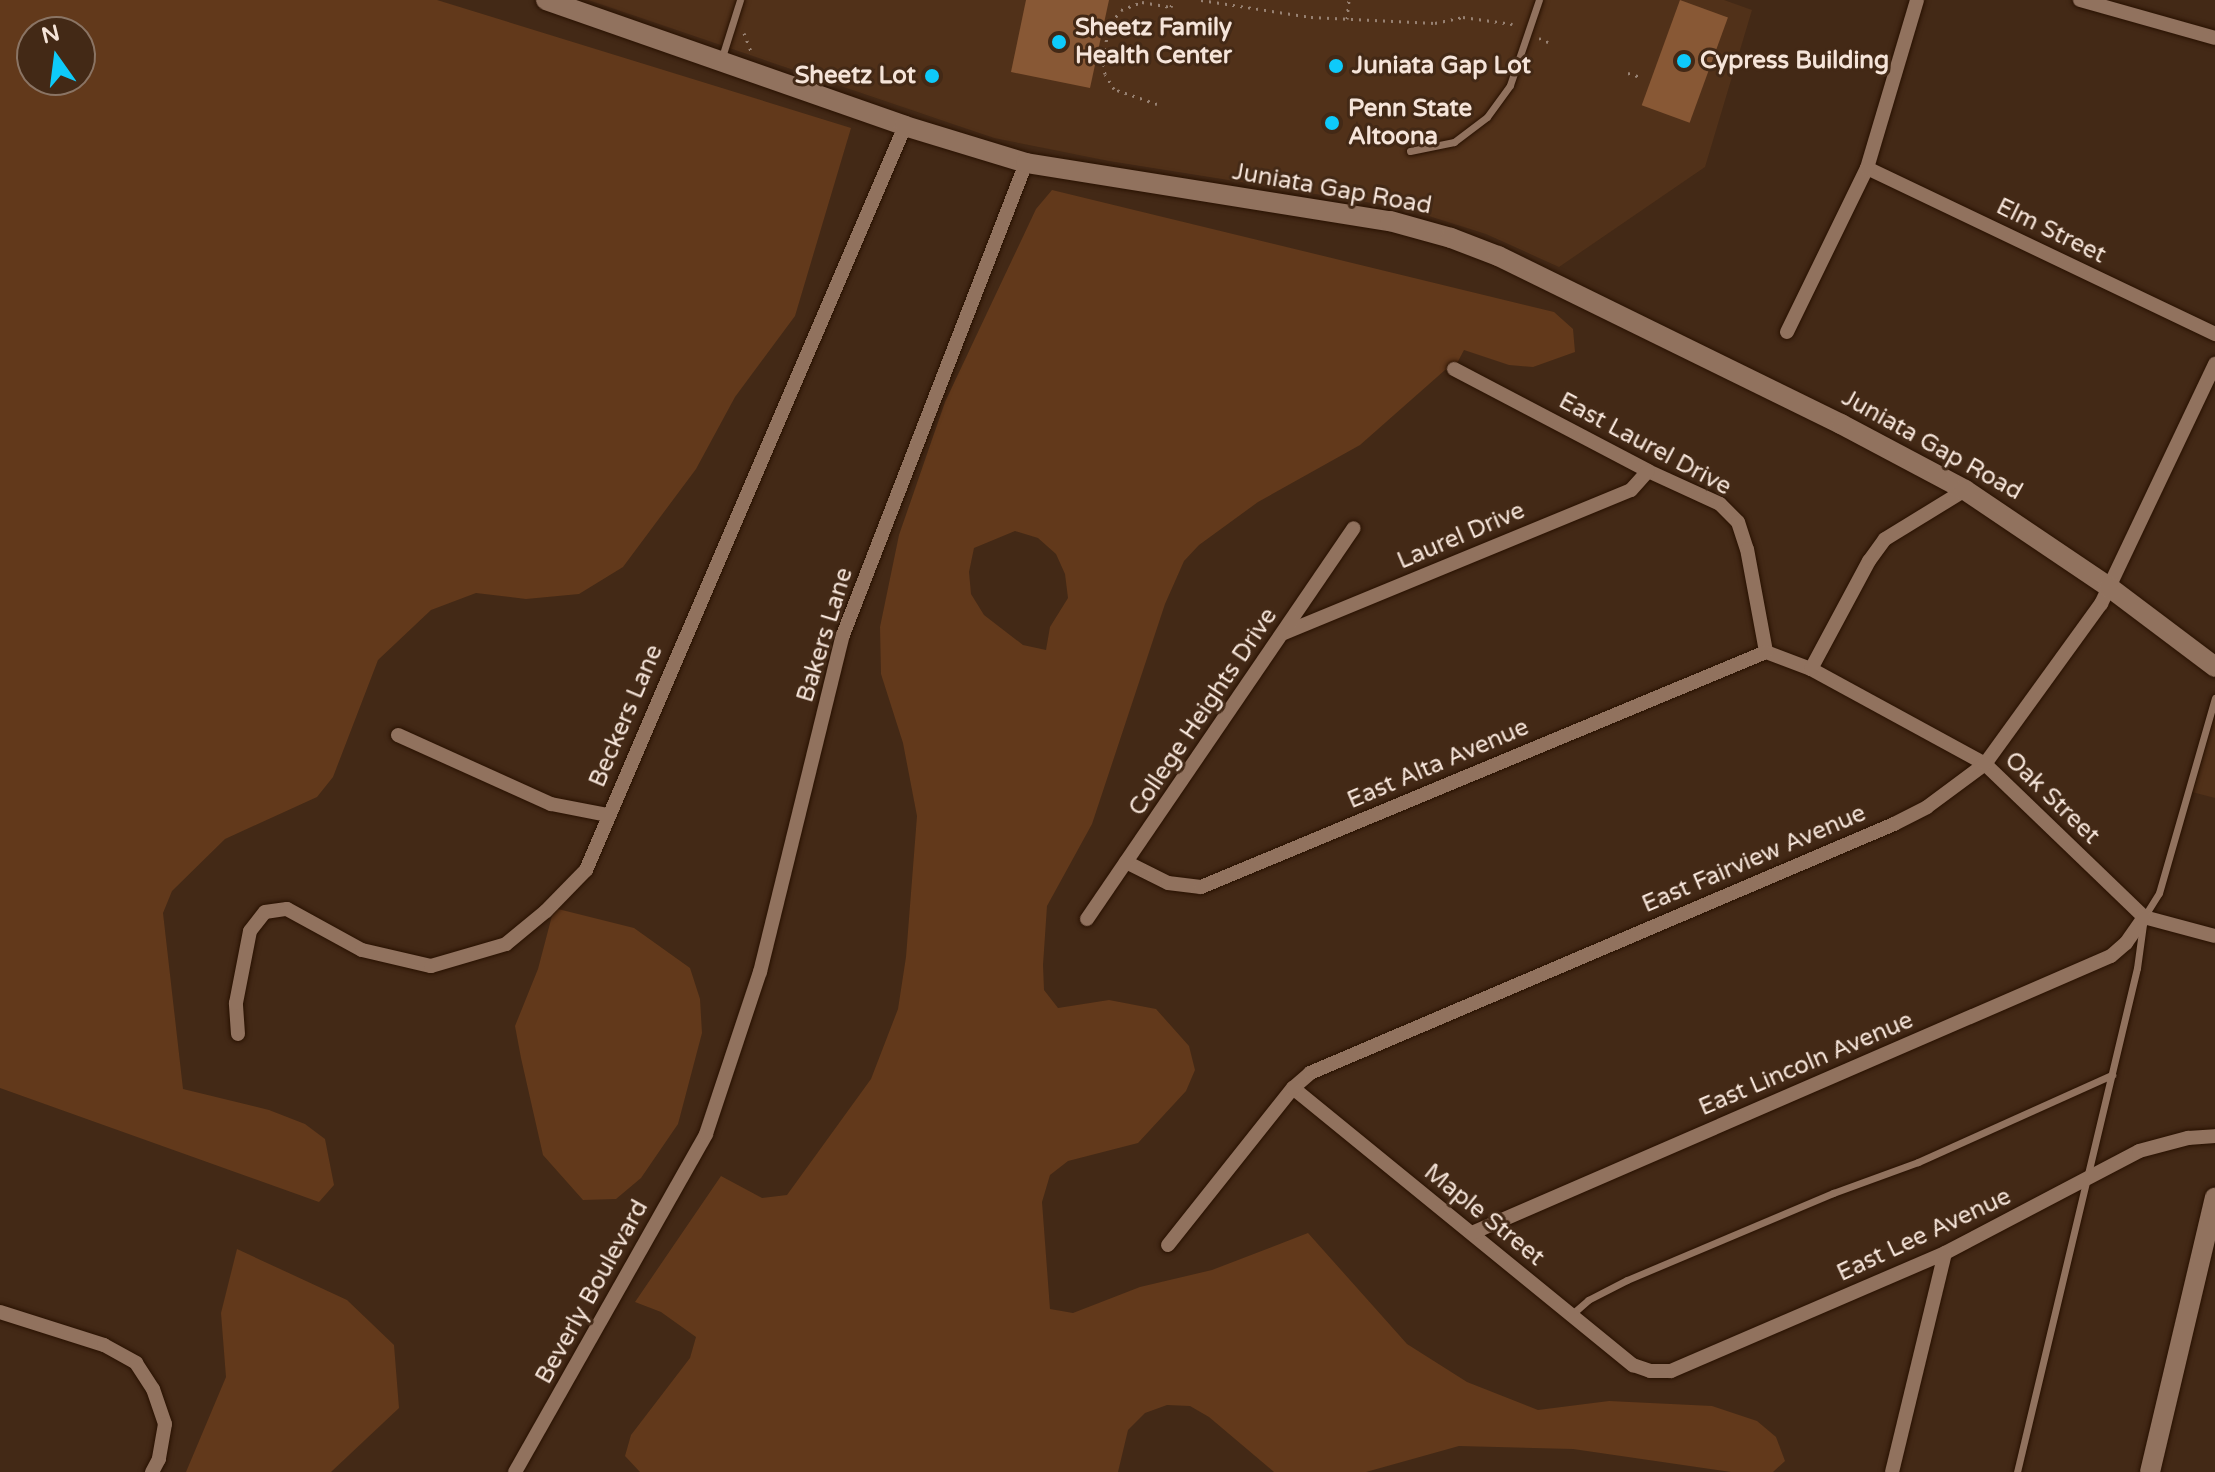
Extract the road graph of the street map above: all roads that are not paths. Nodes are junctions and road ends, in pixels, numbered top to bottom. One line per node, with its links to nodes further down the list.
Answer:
1 (546, 0): 7 (main road, Juniata Gap Road)
2 (740, 0): 7 (lane)
3 (1539, 0): 9 (lane)
4 (1917, 0): 11 (street)
5 (2080, 0): 6 (street)
6 (2215, 38)
7 (721, 60): 8 (main road, Juniata Gap Road)
8 (905, 126): 10 (main road, Juniata Gap Road); 27 (street, Beckers Lane)
9 (1410, 151)
10 (1026, 163): 17 (main road, Juniata Gap Road); 35 (street, Bakers Lane)
11 (1867, 168): 12 (street); 13 (street, Elm Street)
12 (1787, 332)
13 (2215, 334)
14 (2215, 364): 19 (street, East Fairview Avenue)
15 (1454, 369): 16 (street, East Laurel Drive)
16 (1648, 471): 20 (street, Laurel Drive); 21 (street, East Laurel Drive)
17 (1965, 490): 19 (main road, Juniata Gap Road); 23 (street)
18 (1354, 528): 20 (street, College Heights Drive)
19 (2109, 587): 22 (main road, Juniata Gap Road); 26 (street, East Fairview Avenue)
20 (1284, 634): 28 (street, College Heights Drive)
21 (1766, 652): 23 (street, Oak Street); 28 (street, East Alta Avenue)
22 (2215, 667)
23 (1811, 669): 26 (street, Oak Street)
24 (2215, 698): 29 (lane)
25 (398, 735): 27 (street)
26 (1985, 764): 29 (street, Oak Street); 34 (street, East Fairview Avenue)
27 (607, 815): 32 (street, Beckers Lane)
28 (1126, 862): 30 (street, College Heights Drive)
29 (2144, 917): 31 (street, Oak Street); 33 (lane); 39 (street, East Lincoln Avenue)
30 (1087, 919)
31 (2215, 936)
32 (238, 1034)
33 (2112, 1075): 37 (lane); 44 (lane)
34 (1293, 1088): 39 (street, Maple Street); 40 (street, East Fairview Avenue)
35 (706, 1134): 47 (street, Beverly Boulevard)
36 (2215, 1136): 37 (street, East Lee Avenue)
37 (2087, 1178): 41 (street, East Lee Avenue); 49 (lane)
38 (2215, 1198): 42 (main road)
39 (1472, 1233): 44 (street, Maple Street)
40 (1168, 1245)
41 (1945, 1253): 45 (street, East Lee Avenue); 48 (street)
42 (2208, 1262): 50 (main road)
43 (0, 1312): 46 (street)
44 (1571, 1315): 45 (street, Maple Street)
45 (1650, 1371)
46 (152, 1472)
47 (515, 1472)
48 (1892, 1472)
49 (2017, 1472)
50 (2150, 1472)

